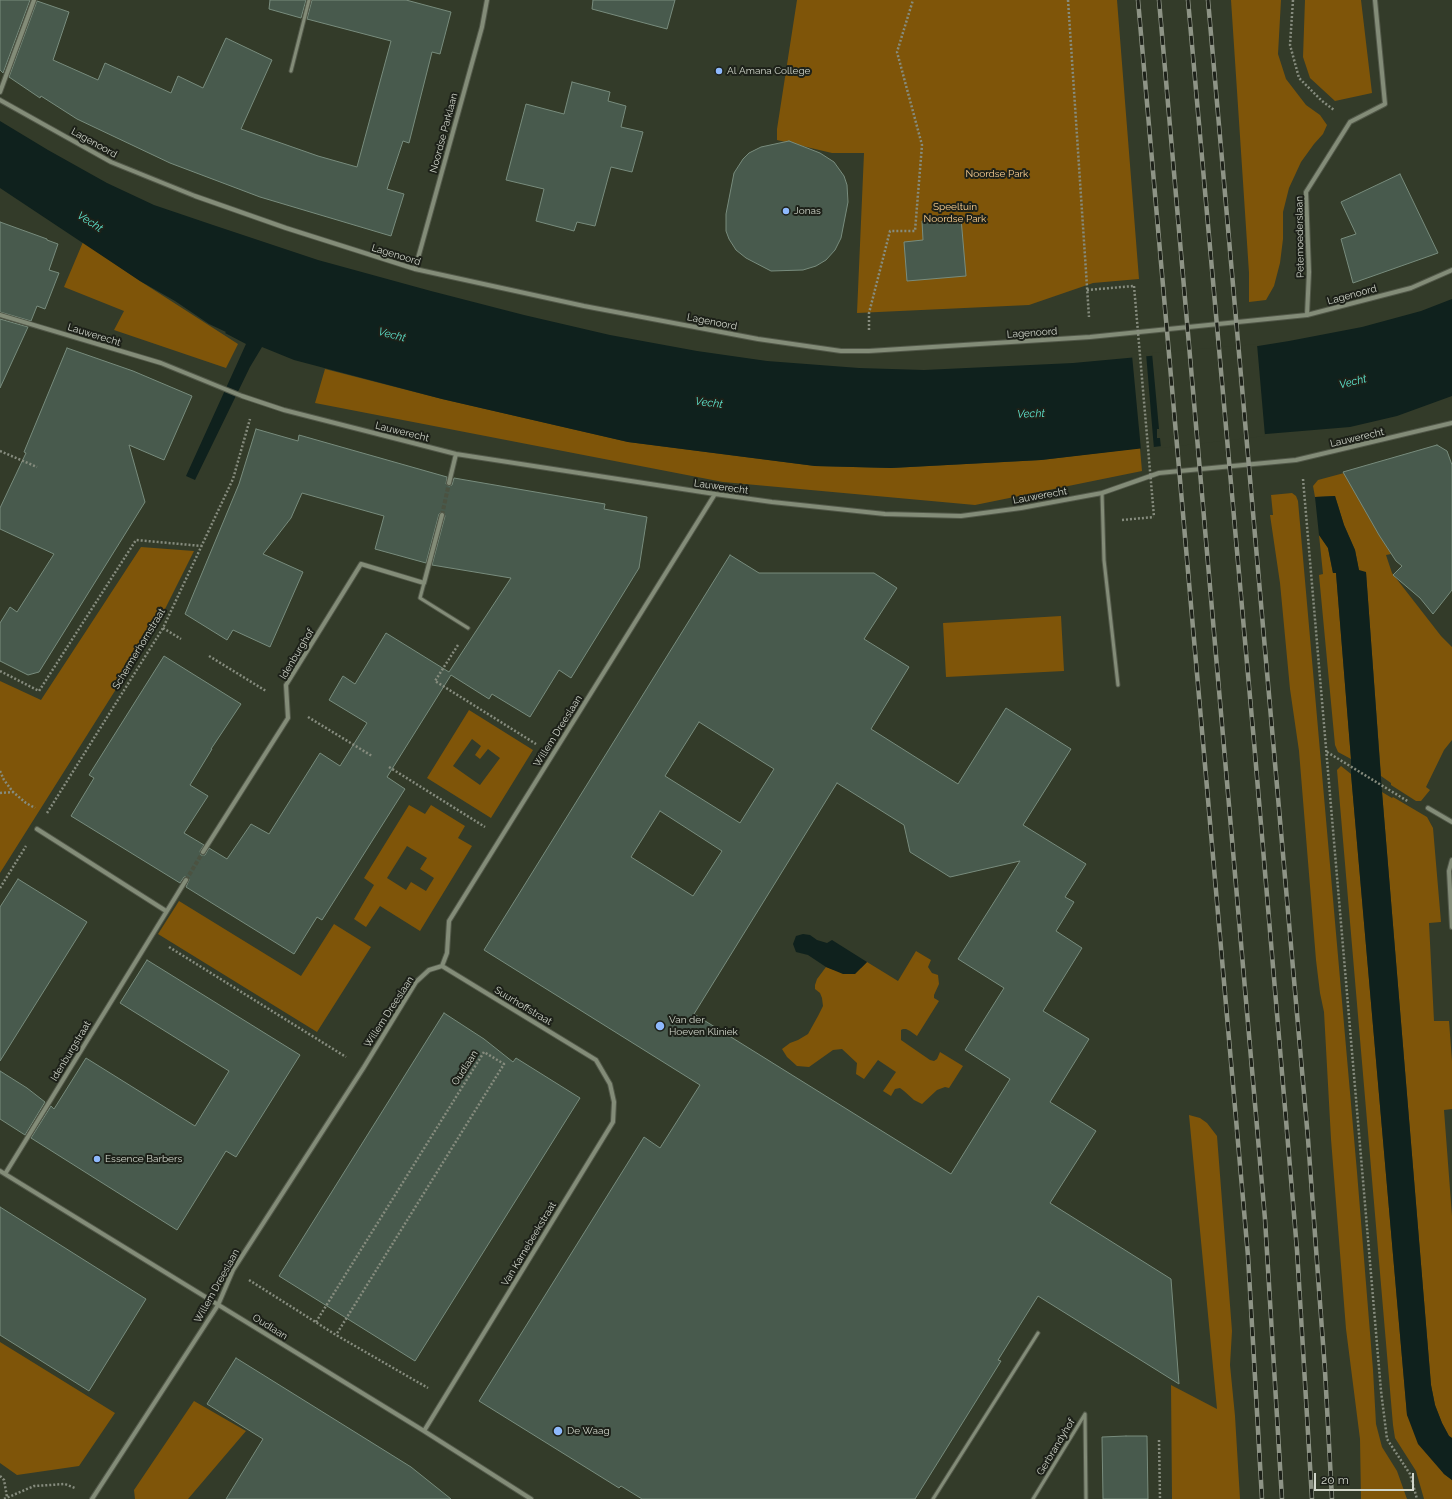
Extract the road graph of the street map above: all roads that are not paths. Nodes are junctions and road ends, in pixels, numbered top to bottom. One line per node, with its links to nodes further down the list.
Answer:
1 (34, 0): 6 (street)
2 (309, 0): 5 (lane)
3 (487, 0): 8 (street, Noordse Parklaan)
4 (1375, 0): 11 (street, Petemoederslaan)
5 (291, 71)
6 (0, 92)
7 (0, 100): 8 (street, Lagenoord)
8 (415, 269): 11 (street, Lagenoord)
9 (1452, 270): 11 (street, Lagenoord)
10 (0, 315): 13 (street, Lauwerecht)
11 (1307, 315)
12 (1452, 423): 15 (street, Lauwerecht)
13 (456, 454): 14 (street); 16 (street, Lauwerecht)
14 (449, 483)
15 (1102, 493): 16 (street, Lauwerecht); 20 (lane)
16 (715, 494): 29 (street, Willem Dreeslaan)
17 (442, 515): 18 (street)
18 (424, 583): 19 (lane); 24 (street, Idenburghof)
19 (468, 628)
20 (1118, 685)
21 (1428, 808): 22 (street)
22 (1452, 822)
23 (37, 829): 27 (street)
24 (203, 852)
25 (1452, 860): 28 (street)
26 (186, 880): 27 (street)
27 (166, 911): 32 (street, Idenburgstraat)
28 (1452, 927)
29 (442, 966): 30 (street, Suurhoffstraat); 33 (street, Willem Dreeslaan)
30 (596, 1060): 35 (street, Van Karnebeekstraat)
31 (0, 1171): 32 (street, Oudlaan)
32 (5, 1174): 33 (street, Oudlaan)
33 (218, 1305): 35 (street, Oudlaan); 36 (street, Willem Dreeslaan)
34 (1038, 1333): 38 (lane)
35 (424, 1431): 37 (street, Oudlaan)
36 (93, 1497)
37 (531, 1499)
38 (933, 1499)
39 (1033, 1499): 40 (lane, Gerbrandyhof)
40 (1086, 1499)

